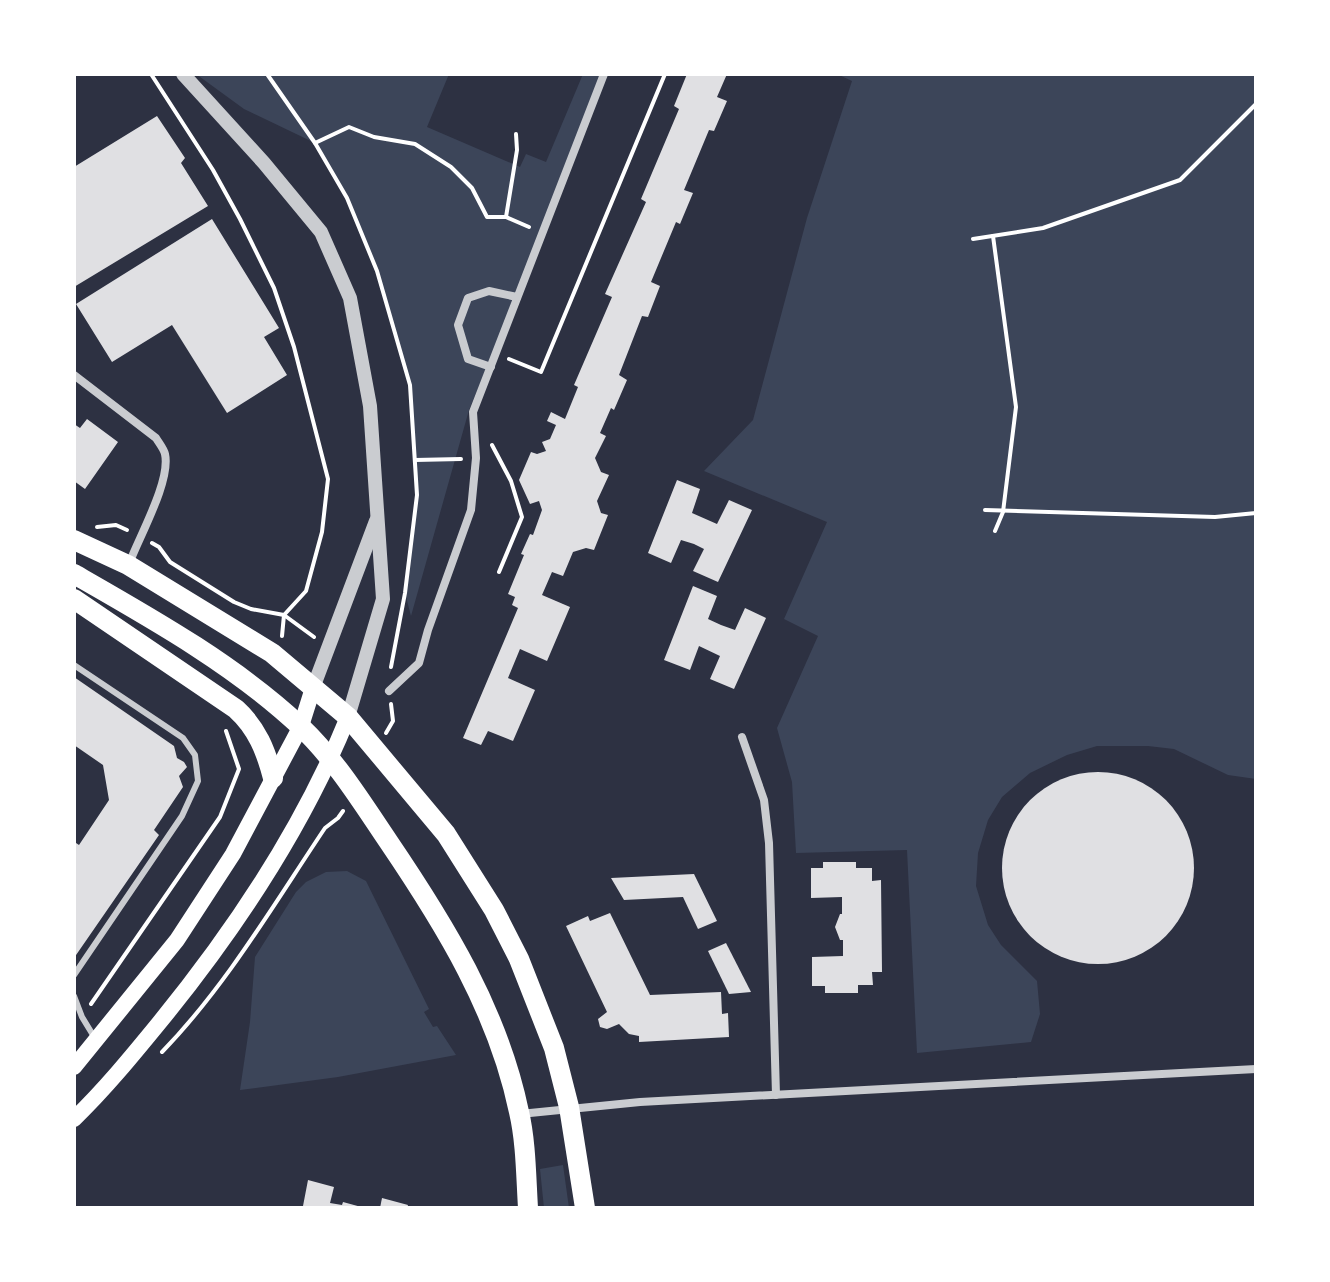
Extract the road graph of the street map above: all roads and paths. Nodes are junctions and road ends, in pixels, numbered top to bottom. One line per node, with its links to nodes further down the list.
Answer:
1 (151, 74): 25 (path)
2 (183, 74): 21 (street)
3 (267, 74): 8 (path)
4 (604, 74): 9 (street)
5 (665, 74): 13 (path)
6 (1256, 104): 10 (path)
7 (516, 134): 8 (path)
8 (506, 217): 9 (path)
9 (542, 233): 12 (street)
10 (993, 236): 11 (path); 20 (path)
11 (973, 239)
12 (517, 297): 13 (street); 14 (street)
13 (495, 354): 14 (street)
14 (491, 367): 16 (street)
15 (74, 375): 25 (street)
16 (473, 412): 17 (street); 27 (path)
17 (476, 458): 18 (path); 33 (street)
18 (415, 460)
19 (985, 510): 20 (path)
20 (1003, 512): 22 (path); 23 (path)
21 (379, 513): 32 (street); 34 (street)
22 (1256, 513)
23 (995, 531)
24 (81, 533): 25 (path); 26 (main road)
25 (139, 537): 26 (street)
26 (128, 565): 32 (main road)
27 (499, 572)
28 (74, 574): 29 (main road)
29 (94, 586): 30 (street); 36 (main road)
30 (74, 597): 39 (main road)
31 (74, 665): 40 (lane)
32 (313, 688): 34 (main road); 36 (main road)
33 (389, 691)
34 (348, 717): 38 (main road); 47 (main road)
35 (218, 719): 42 (path)
36 (301, 726): 38 (main road); 39 (main road)
37 (742, 737): 46 (street)
38 (331, 760): 48 (main road); 49 (main road)
39 (273, 778): 43 (main road)
40 (74, 975)
41 (74, 996): 42 (lane)
42 (82, 1017): 43 (lane)
43 (96, 1040): 44 (main road)
44 (74, 1067)
45 (1256, 1069): 46 (street)
46 (776, 1095): 47 (street)
47 (569, 1107): 48 (street); 51 (main road)
48 (520, 1114): 50 (main road)
49 (74, 1119)
50 (528, 1208)
51 (585, 1208)

